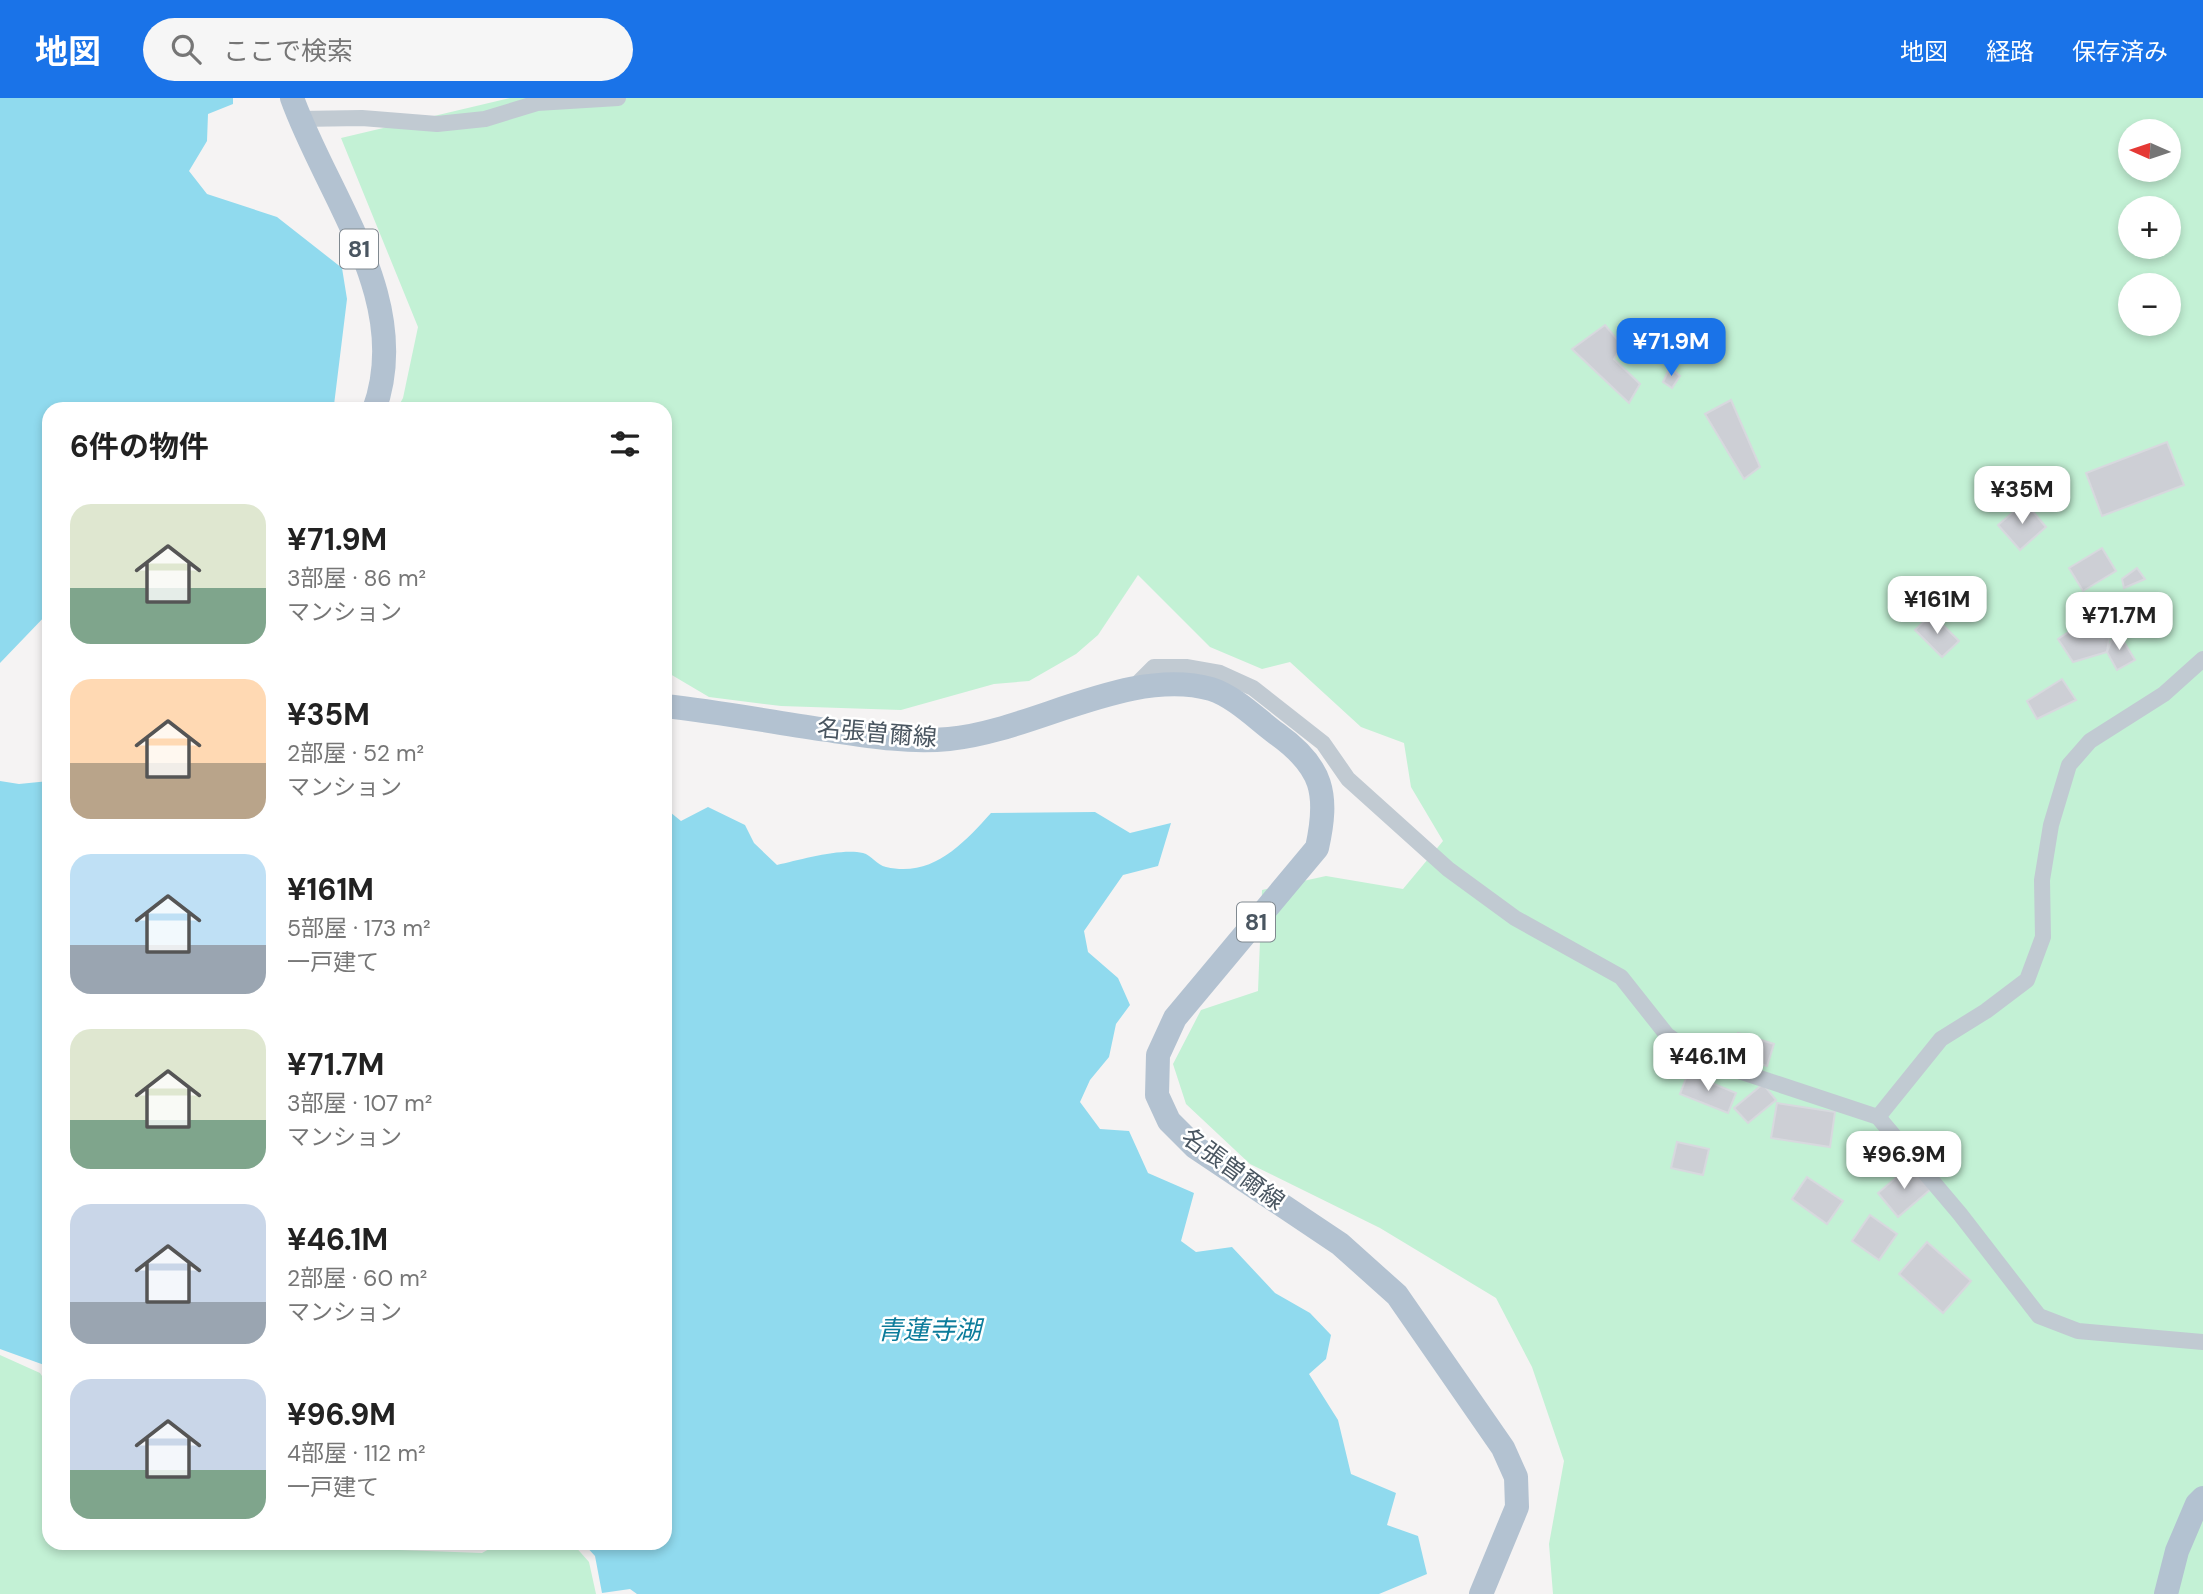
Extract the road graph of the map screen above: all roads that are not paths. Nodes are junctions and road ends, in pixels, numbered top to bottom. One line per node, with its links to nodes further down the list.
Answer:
1 (618, 98): 2 (street)
2 (295, 108): 3 (main road, 81)
3 (376, 402)
4 (2203, 659): 7 (street)
5 (1133, 688): 6 (main road, 名張曽爾線 / 81); 7 (street); 10 (main road, 名張曽爾線 / 81)
6 (672, 707)
7 (1878, 1116): 8 (street)
8 (2203, 1342)
9 (2203, 1498): 11 (main road)
10 (1481, 1594)
11 (2166, 1594)

